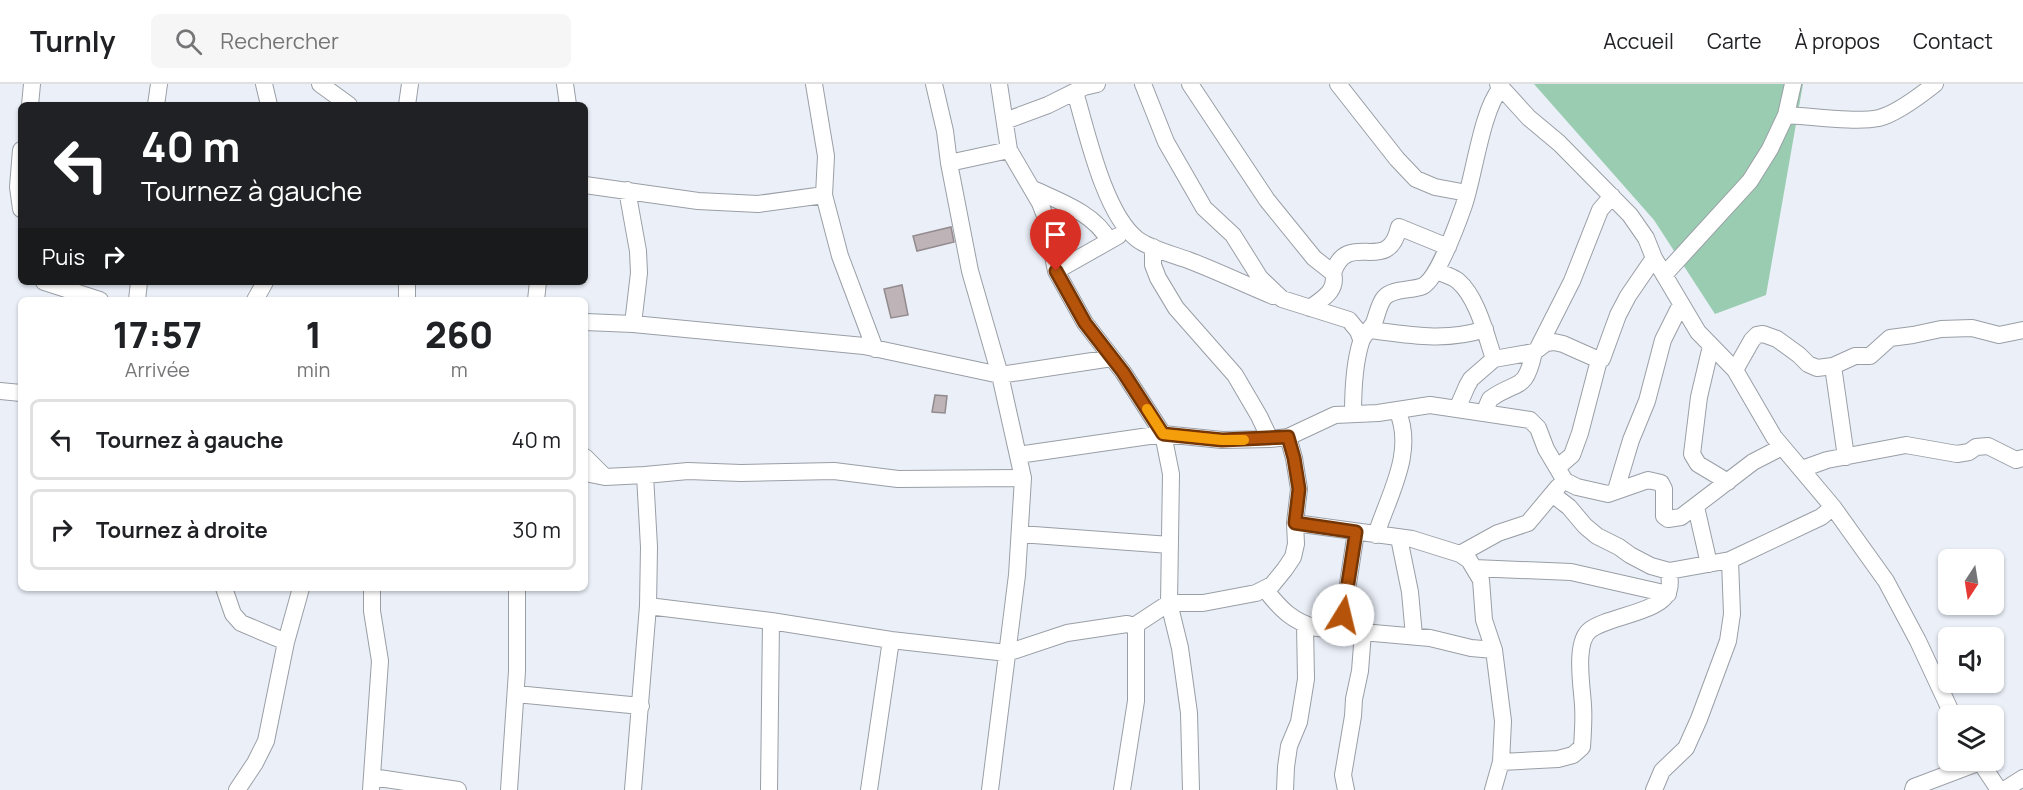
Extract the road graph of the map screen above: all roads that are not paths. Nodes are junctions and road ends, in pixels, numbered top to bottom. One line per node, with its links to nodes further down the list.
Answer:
1 (32, 84): 17 (street)
2 (159, 84): 18 (street)
3 (264, 84): 19 (street)
4 (320, 84): 20 (street)
5 (410, 84): 21 (street)
6 (565, 84): 22 (street)
7 (814, 84): 31 (street)
8 (934, 84): 26 (street)
9 (999, 84): 24 (street)
10 (1143, 84): 44 (street)
11 (1190, 84): 40 (street)
12 (1338, 84): 30 (street)
13 (1793, 84): 23 (street)
14 (1935, 84): 23 (street)
15 (1500, 86): 30 (street); 32 (street)
16 (1084, 87): 24 (street); 33 (street)
17 (30, 102)
18 (156, 102)
19 (268, 102)
20 (345, 102)
21 (407, 102)
22 (568, 102)
23 (1786, 115): 41 (street)
24 (1005, 121): 25 (street)
25 (1009, 150): 26 (street); 28 (street)
26 (949, 163): 60 (street)
27 (588, 185): 29 (street)
28 (1033, 189): 34 (street); 38 (street)
29 (627, 190): 31 (street); 48 (street)
30 (1467, 193): 36 (street)
31 (824, 195): 53 (street)
32 (1612, 196): 37 (street); 54 (street)
33 (1129, 230): 34 (street); 35 (street)
34 (1109, 241): 38 (street)
35 (1153, 247): 44 (street); 69 (street)
36 (1448, 247): 39 (street); 40 (street)
37 (1654, 258): 41 (street); 57 (street)
38 (1056, 271): 55 (street)
39 (1436, 271): 49 (street); 51 (street)
40 (1333, 273): 46 (street)
41 (1664, 275): 45 (street)
42 (53, 285): 43 (street)
43 (91, 297)
44 (1282, 299): 46 (street)
45 (1681, 304): 52 (street); 82 (street)
46 (1310, 308): 51 (street)
47 (588, 322): 48 (street)
48 (633, 324): 53 (street)
49 (1485, 329): 51 (street); 56 (street)
50 (2023, 330): 58 (street)
51 (1366, 334): 66 (street)
52 (1711, 346): 59 (street); 81 (street)
53 (875, 349): 60 (street)
54 (1536, 350): 56 (street); 57 (street); 65 (street)
55 (1112, 358): 60 (street); 67 (street)
56 (1494, 359): 63 (street)
57 (1599, 360): 77 (street)
58 (1833, 366): 59 (street); 72 (street)
59 (1735, 370): 70 (street)
60 (999, 375): 71 (street)
61 (0, 391): 62 (street)
62 (18, 393)
63 (1458, 409): 64 (street); 65 (street)
64 (1397, 410): 66 (street); 89 (street)
65 (1484, 413): 77 (street)
66 (1353, 414): 68 (street)
67 (1163, 434): 69 (street); 71 (street); 91 (street)
68 (1288, 437): 69 (street); 86 (street)
69 (1270, 439)
70 (1782, 447): 75 (street); 81 (street)
71 (1018, 455): 80 (street)
72 (1846, 457): 73 (street); 75 (street)
73 (2023, 458)
74 (588, 460): 79 (street)
75 (1802, 469): 85 (street)
76 (588, 473): 79 (street)
77 (1561, 474): 82 (street); 83 (street)
78 (645, 475): 79 (street); 80 (street); 104 (street)
79 (605, 477)
80 (1023, 478): 88 (street)
81 (1728, 482): 84 (street)
82 (1616, 490): 84 (street)
83 (1552, 494): 92 (street); 96 (street)
84 (1696, 507): 94 (street)
85 (1833, 507): 93 (street); 116 (street)
86 (1295, 523): 87 (street); 97 (street)
87 (1356, 532): 89 (street); 108 (street)
88 (1020, 534): 91 (street); 114 (street)
89 (1376, 535): 90 (street)
90 (1398, 538): 92 (street); 110 (street)
91 (1170, 545): 103 (street)
92 (1460, 554): 95 (street)
93 (1730, 560): 94 (street); 135 (street)
94 (1709, 564): 96 (street)
95 (1474, 568): 102 (street); 113 (street)
96 (1669, 571): 102 (street)
97 (1265, 589): 103 (street); 106 (street)
98 (225, 591): 112 (street)
99 (300, 591): 112 (street)
100 (372, 591): 122 (street)
101 (518, 591): 115 (street)
102 (1668, 594): 118 (street)
103 (1169, 603): 107 (street); 131 (street)
104 (648, 606): 105 (street); 117 (street)
105 (771, 621): 111 (street); 127 (street)
106 (1305, 625): 108 (street); 132 (street)
107 (1134, 626): 114 (street); 130 (street)
108 (1341, 629): 109 (street)
109 (1363, 632): 110 (street); 133 (street)
110 (1414, 636): 113 (street)
111 (891, 640): 114 (street); 128 (street)
112 (286, 642): 123 (street)
113 (1494, 650): 118 (street)
114 (1007, 653): 129 (street)
115 (516, 694): 117 (street); 125 (street)
116 (1948, 705)
117 (641, 706): 126 (street)
118 (1501, 762): 134 (street)
119 (1955, 771): 136 (street)
120 (1987, 771): 137 (street)
121 (2023, 778): 138 (street)
122 (371, 783): 124 (street)
123 (237, 790)
124 (458, 790)
125 (509, 790)
126 (633, 790)
127 (769, 790)
128 (869, 790)
129 (990, 790)
130 (1122, 790)
131 (1191, 790)
132 (1286, 790)
133 (1346, 790)
134 (1493, 790)
135 (1654, 790)
136 (1913, 790)
137 (1999, 790)
138 (2004, 790)

